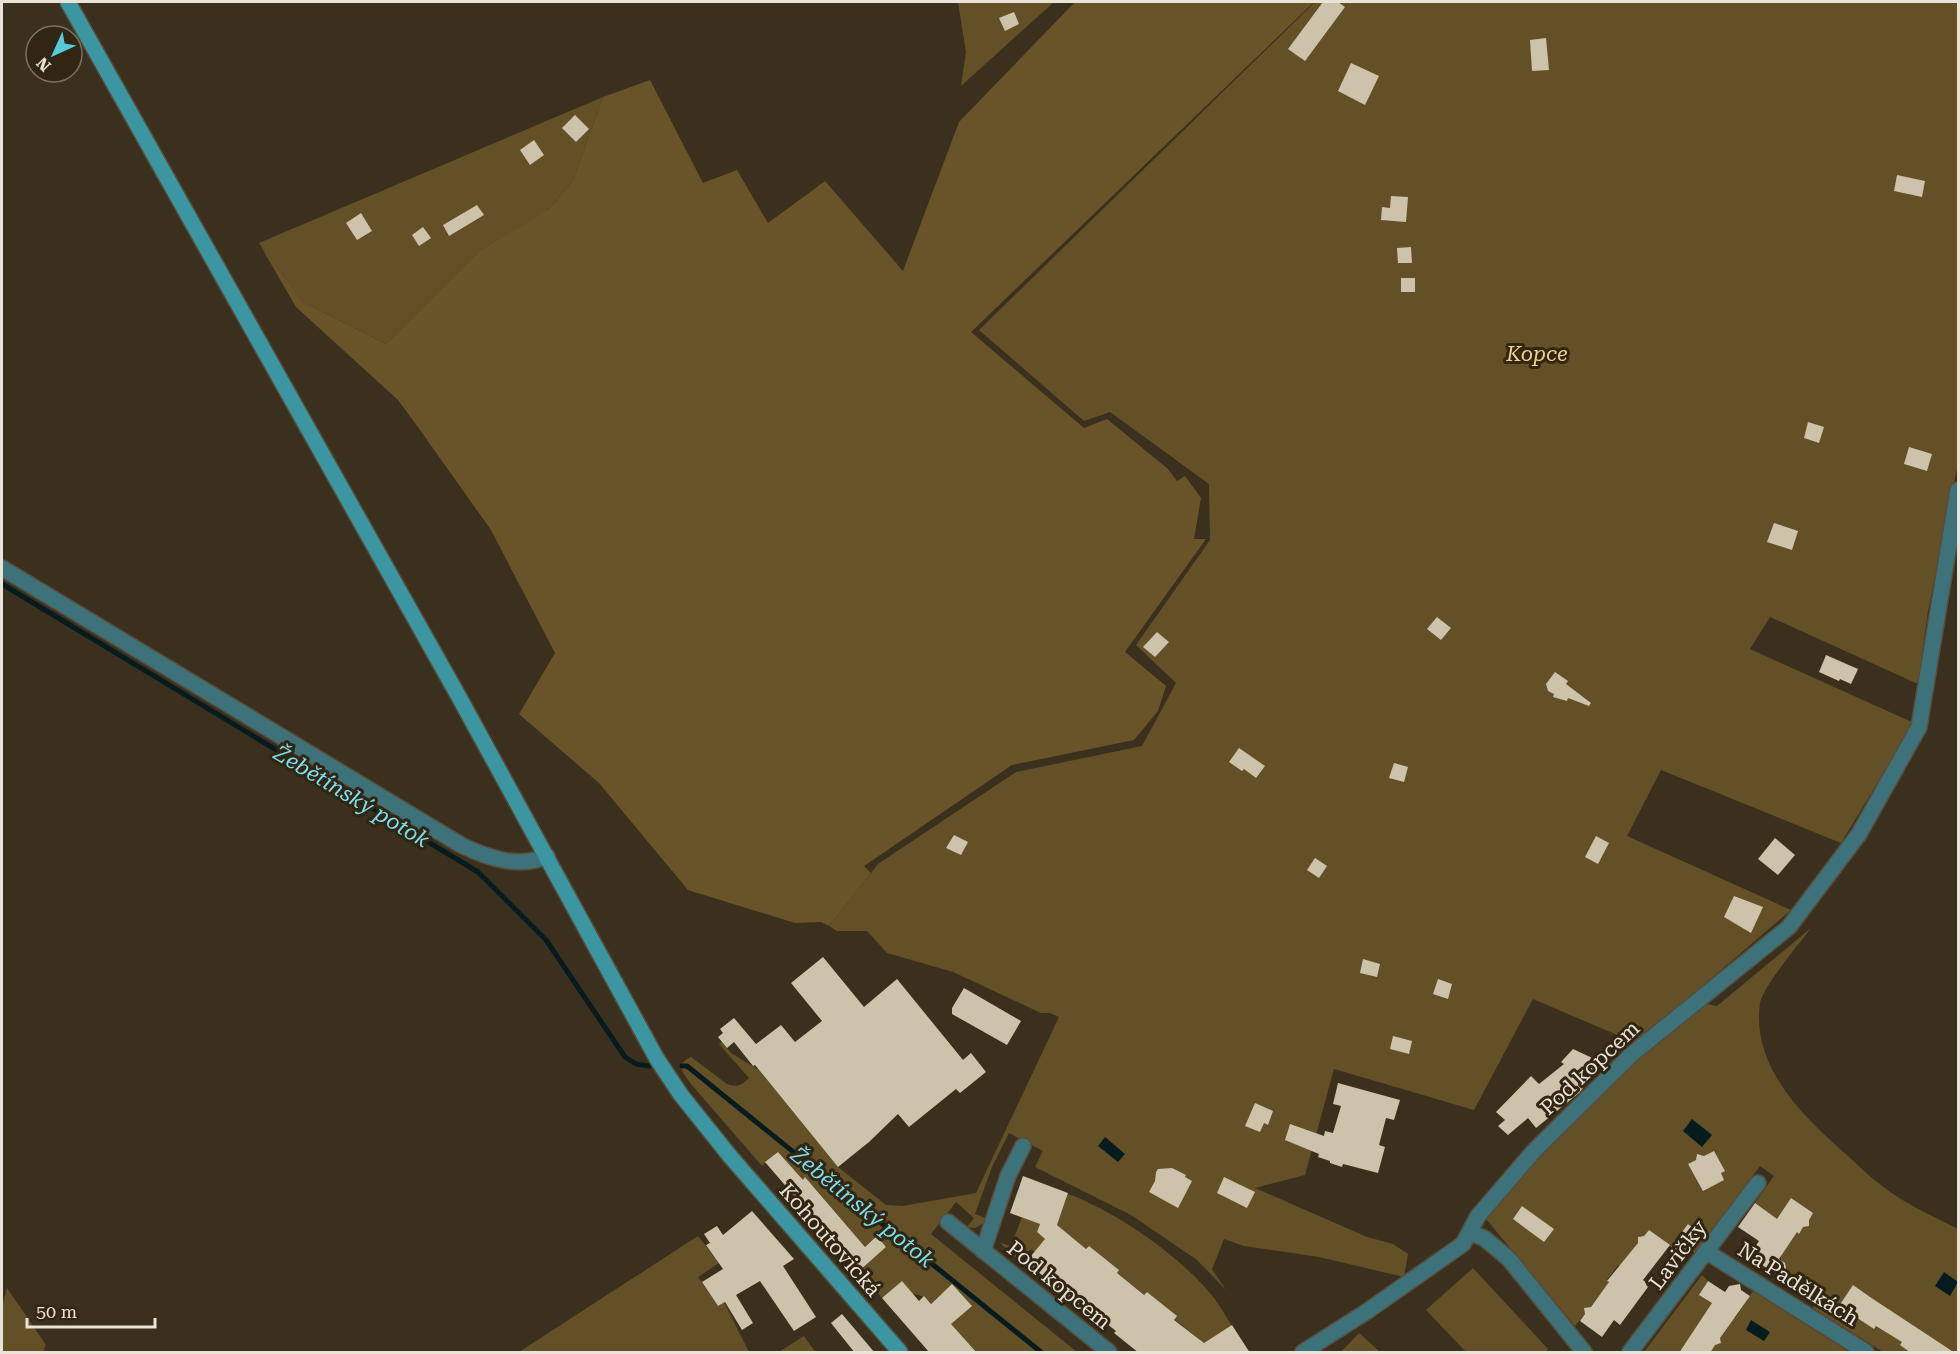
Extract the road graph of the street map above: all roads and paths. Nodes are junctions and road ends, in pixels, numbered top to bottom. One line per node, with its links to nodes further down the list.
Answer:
1 (68, 2): 4 (street, Kohoutovická)
2 (1959, 490): 8 (street, Pod kopcem)
3 (2, 568): 4 (street)
4 (548, 856): 11 (street, Kohoutovická)
5 (1023, 1146): 9 (street, Pod kopcem)
6 (1758, 1183): 10 (street, Lavičky)
7 (948, 1222): 9 (street, Pod kopcem)
8 (1470, 1233): 13 (street, Pod kopcem); 14 (street)
9 (984, 1251): 12 (street, Pod kopcem)
10 (1707, 1252): 15 (street, Lavičky); 16 (street, Na Padělkách)
11 (900, 1353)
12 (1109, 1353)
13 (1303, 1353)
14 (1584, 1353)
15 (1630, 1353)
16 (1866, 1353)

